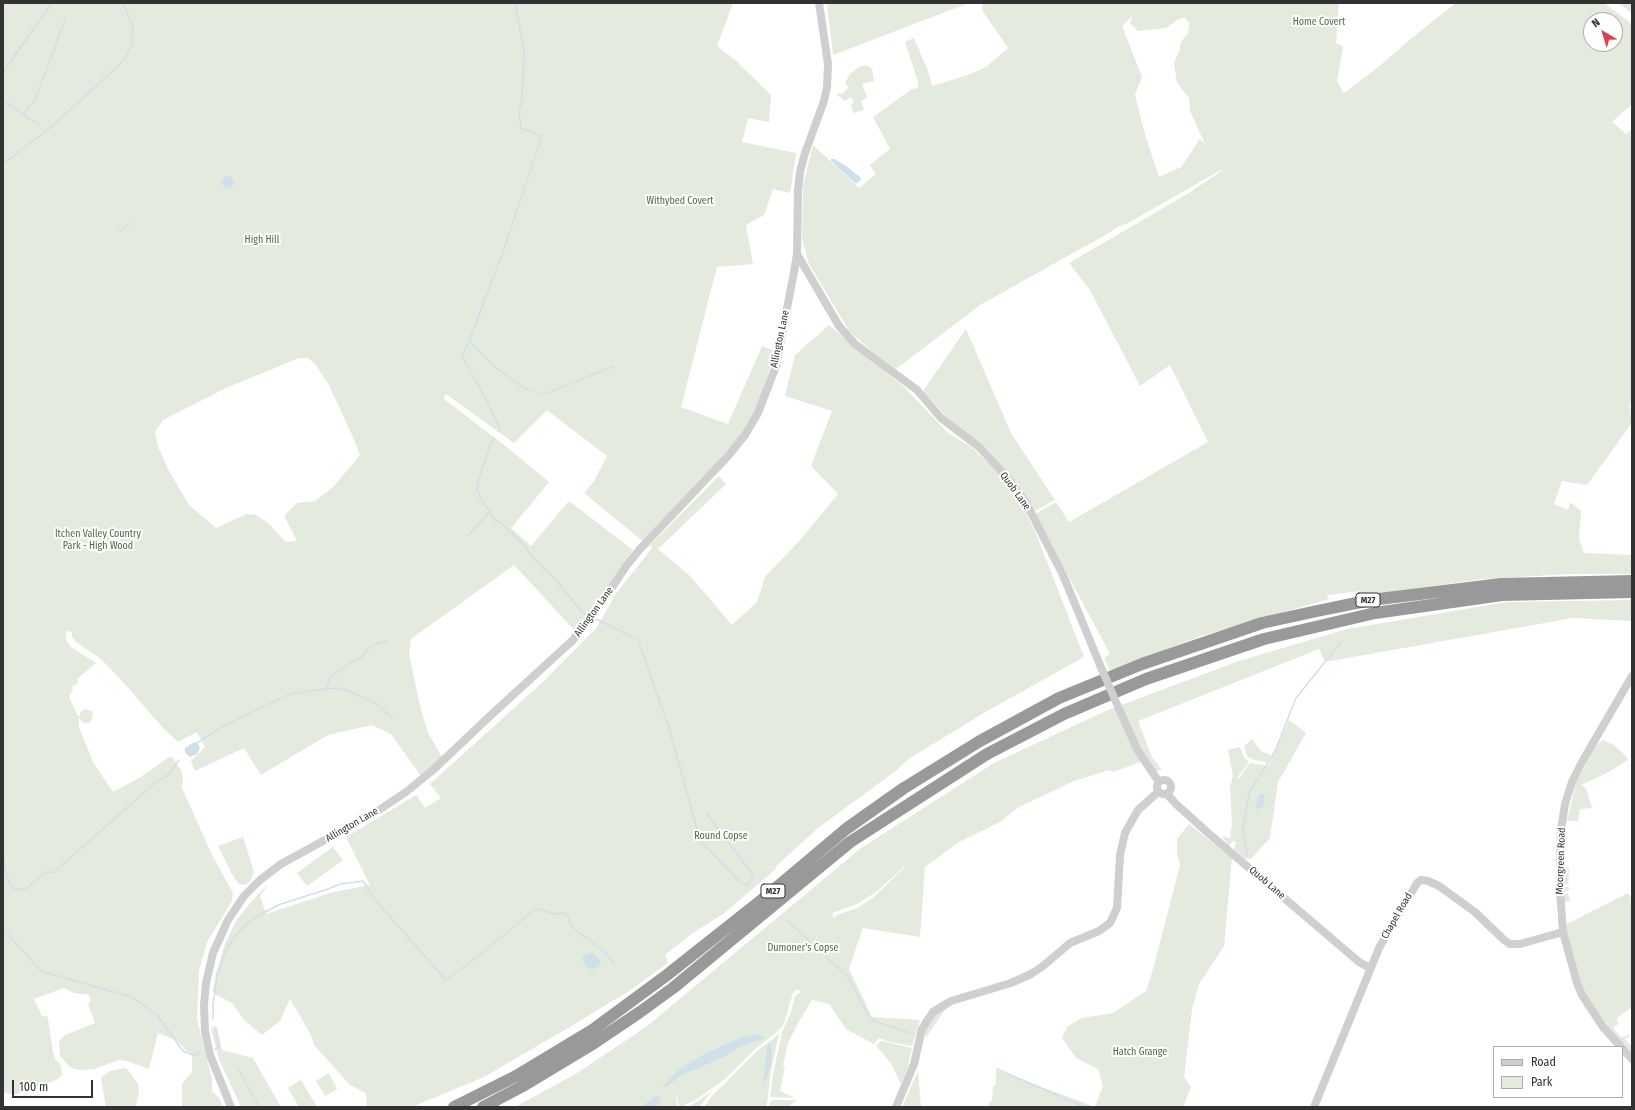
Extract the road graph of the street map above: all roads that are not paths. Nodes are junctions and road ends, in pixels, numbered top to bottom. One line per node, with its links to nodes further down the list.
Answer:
1 (819, 3): 2 (street, Allington Lane)
2 (797, 254): 3 (street, Allington Lane); 4 (street, Quob Lane)
3 (794, 272): 4 (street); 16 (street, Allington Lane)
4 (807, 273): 8 (street, Quob Lane, bridge)
5 (1632, 581): 17 (highway, M27)
6 (1632, 592): 18 (highway, M27)
7 (1632, 676): 11 (street, Moorgreen Road)
8 (1159, 782): 9 (street); 10 (street)
9 (1158, 792): 10 (street); 19 (street)
10 (1167, 794): 12 (street, Quob Lane)
11 (1563, 932): 12 (street, Chapel Road); 13 (street, Moorgreen Road)
12 (1370, 968): 20 (street, Chapel Road)
13 (1619, 1046)
14 (1623, 1050): 15 (street, Moorgreen Road)
15 (1632, 1059)
16 (231, 1107)
17 (454, 1107)
18 (483, 1107)
19 (896, 1107)
20 (1314, 1107)

